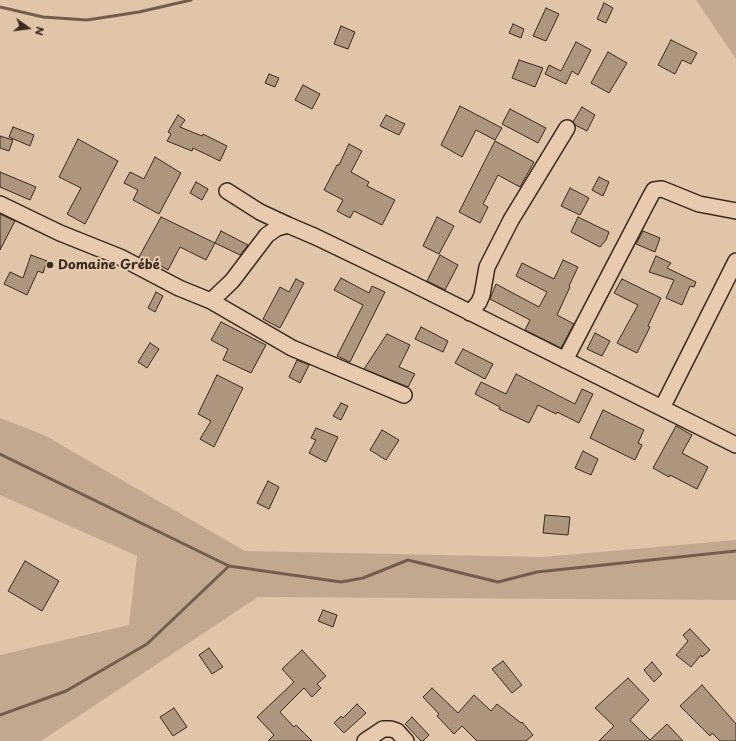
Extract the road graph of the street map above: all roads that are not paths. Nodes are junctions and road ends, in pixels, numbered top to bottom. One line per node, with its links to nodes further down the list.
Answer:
1 (567, 128): 8 (street)
2 (227, 191): 5 (street)
3 (0, 204): 7 (street)
4 (736, 211): 9 (street)
5 (288, 225): 7 (street); 8 (street)
6 (736, 261): 11 (street)
7 (211, 301): 10 (street)
8 (470, 313): 9 (street)
9 (564, 360): 11 (street)
10 (404, 395)
11 (662, 408): 12 (street)
12 (736, 445)
13 (365, 741): 14 (street)
14 (406, 741)

